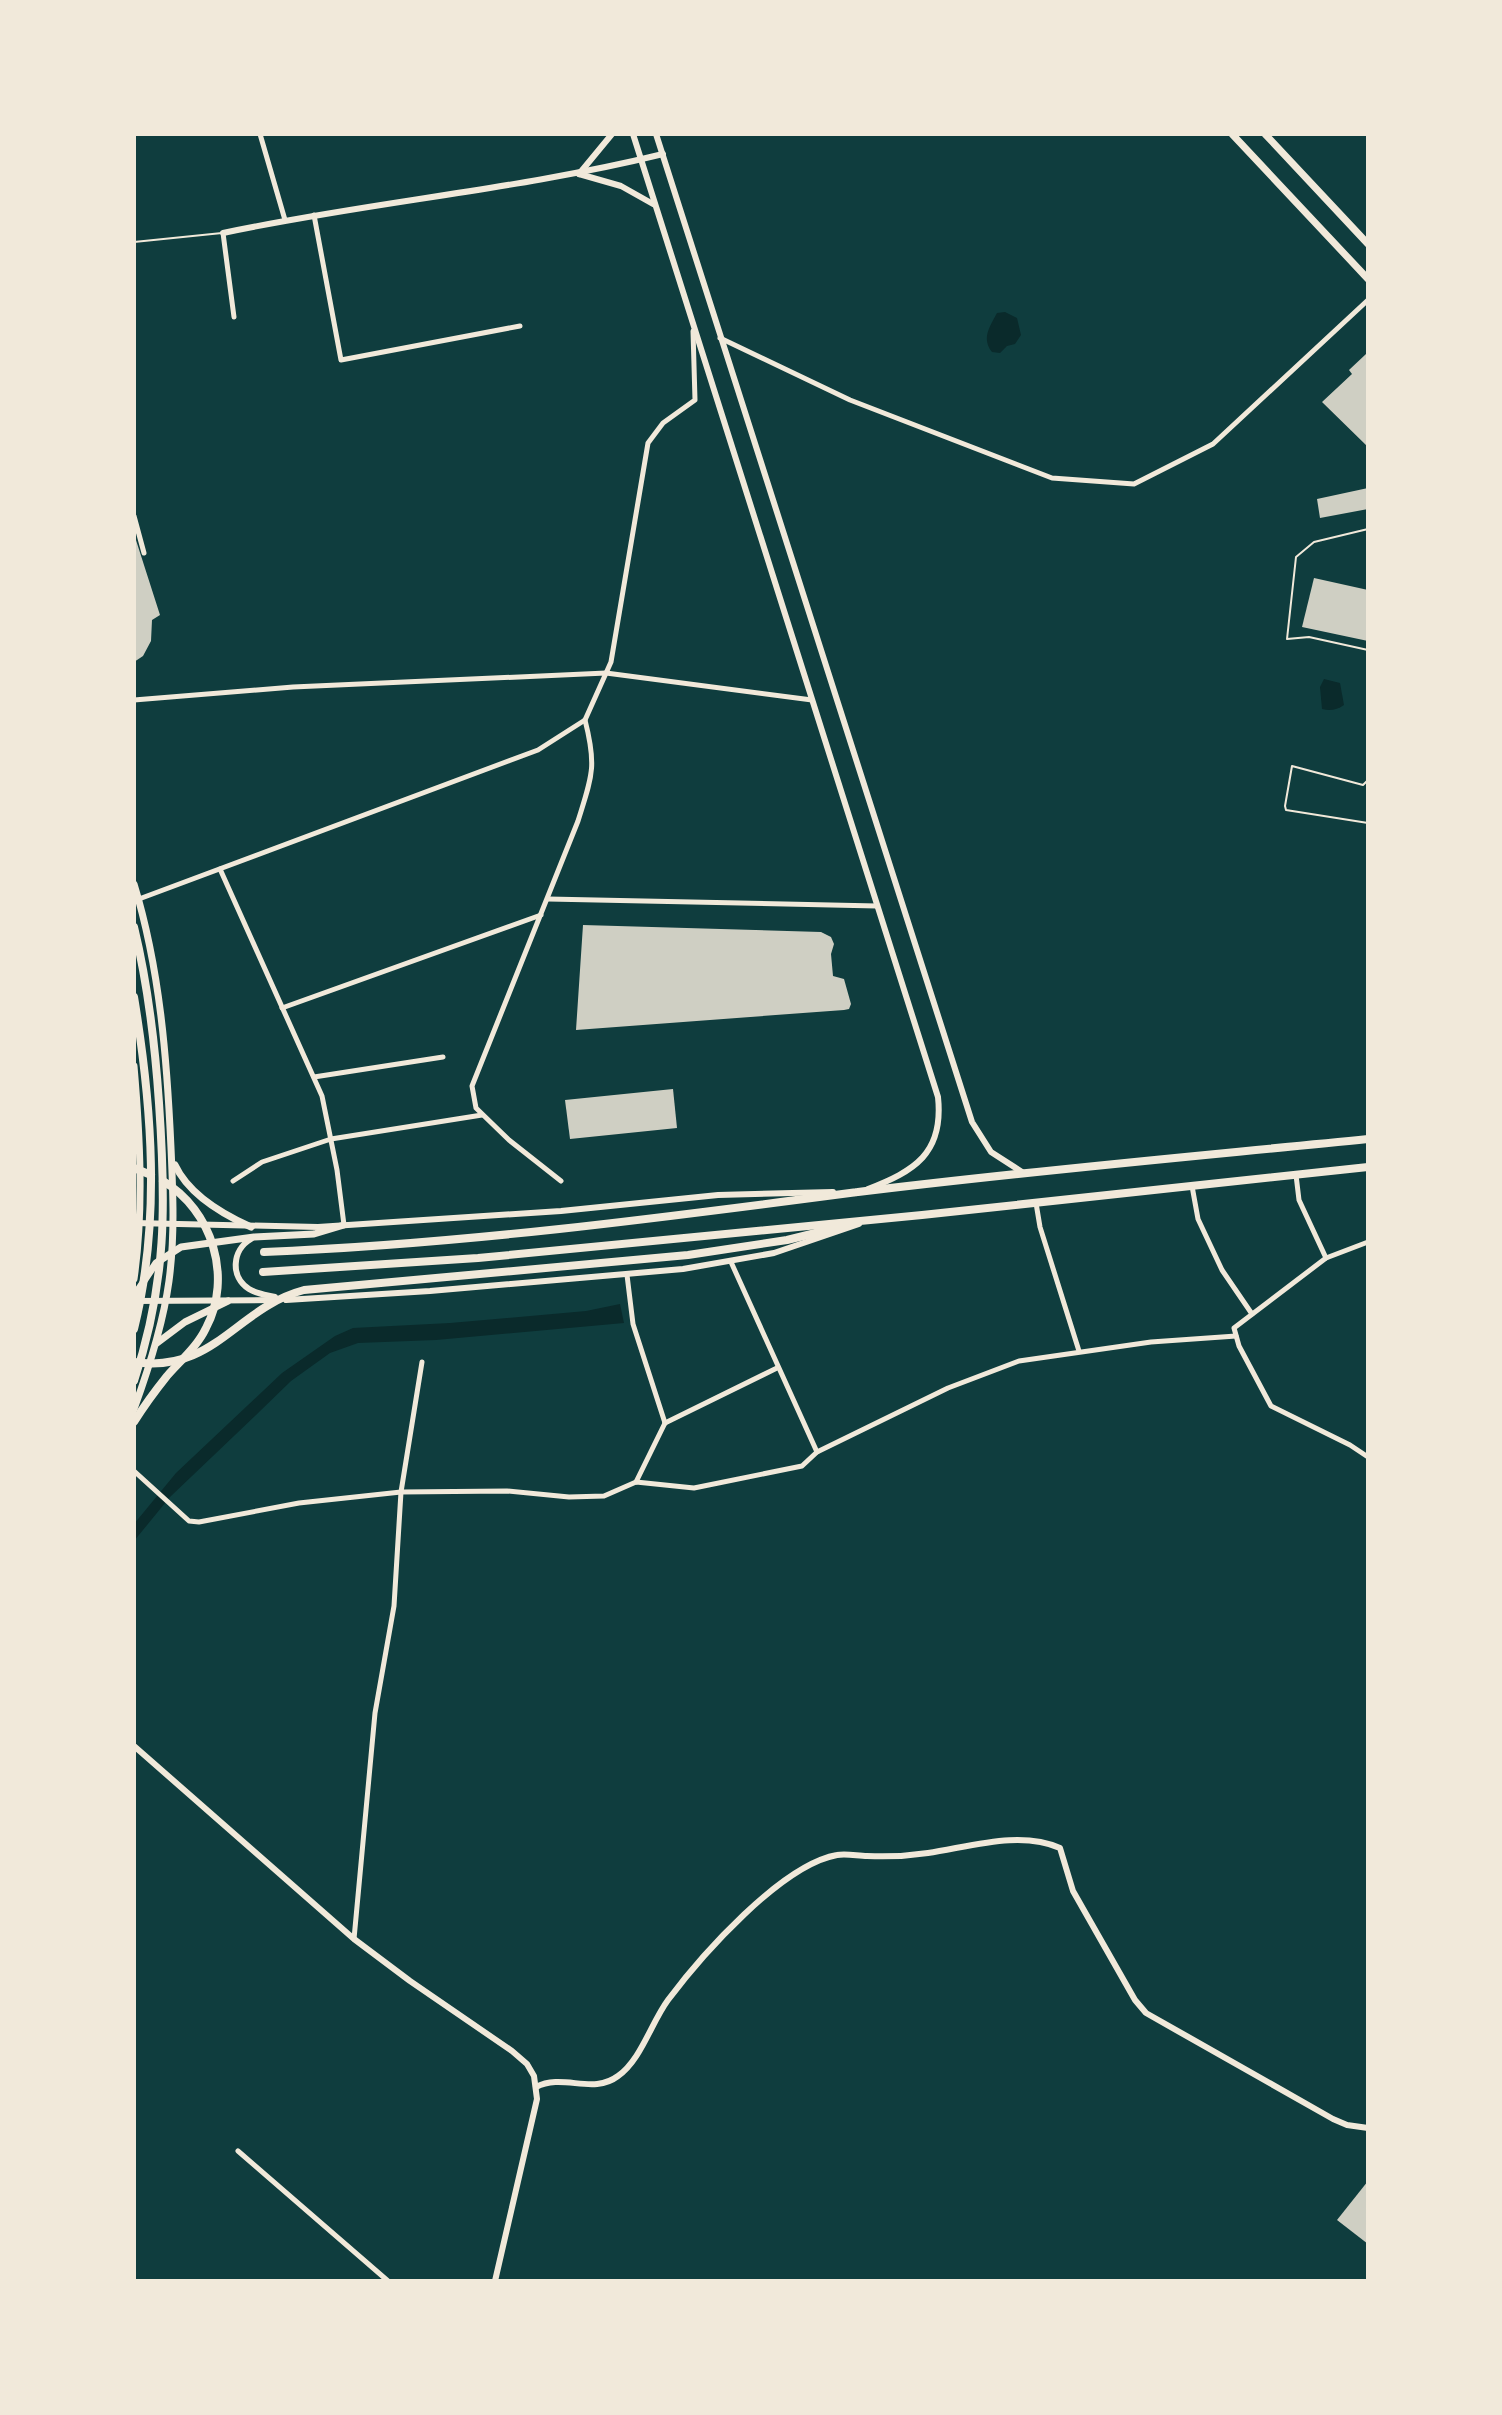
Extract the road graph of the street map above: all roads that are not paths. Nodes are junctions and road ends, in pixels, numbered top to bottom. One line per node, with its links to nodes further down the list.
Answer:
1 (260, 134): 12 (street)
2 (612, 134): 9 (main road)
3 (633, 134): 8 (main road)
4 (656, 134): 7 (main road)
5 (1232, 134): 16 (main road)
6 (1265, 134): 15 (main road)
7 (663, 154): 8 (main road); 21 (main road)
8 (641, 159): 9 (main road); 10 (main road)
9 (579, 174): 10 (main road); 11 (main road)
10 (655, 205): 20 (main road)
11 (314, 215): 12 (main road); 19 (street)
12 (285, 220): 13 (main road)
13 (223, 233): 14 (lane); 18 (street)
14 (134, 242)
15 (1368, 244)
16 (1368, 279)
17 (1368, 300): 21 (street)
18 (234, 317)
19 (520, 326)
20 (693, 330): 26 (street); 28 (main road)
21 (720, 338): 51 (main road)
22 (134, 516): 24 (street)
23 (1368, 529): 25 (lane)
24 (144, 553)
25 (1368, 650)
26 (606, 673): 27 (street); 28 (street); 29 (street)
27 (134, 700)
28 (812, 700): 36 (main road)
29 (585, 720): 32 (street); 35 (street)
30 (1368, 780): 31 (lane)
31 (1368, 823)
32 (220, 869): 34 (street); 40 (street)
33 (134, 884): 34 (main road)
34 (139, 899): 48 (main road)
35 (548, 899): 36 (street); 37 (street)
36 (877, 906): 56 (main road)
37 (542, 915): 40 (street); 44 (street)
38 (134, 927): 84 (highway)
39 (134, 997): 77 (highway)
40 (282, 1008): 43 (street)
41 (443, 1057): 43 (street)
42 (134, 1066): 47 (main road)
43 (313, 1077): 45 (street)
44 (483, 1114): 45 (street); 54 (street)
45 (331, 1139): 53 (street); 61 (street)
46 (1368, 1139): 51 (highway)
47 (139, 1157): 48 (main road); 49 (main road); 59 (main road)
48 (172, 1160): 60 (main road); 62 (main road)
49 (134, 1167): 86 (highway)
50 (1368, 1167): 52 (highway)
51 (1025, 1174): 56 (highway)
52 (1296, 1175): 55 (highway); 67 (street)
53 (233, 1181)
54 (561, 1181)
55 (1192, 1186): 57 (highway); 76 (street)
56 (859, 1192): 61 (main road); 66 (highway)
57 (1036, 1202): 58 (highway); 80 (street)
58 (868, 1220): 68 (main road); 69 (highway); 81 (highway)
59 (136, 1223): 60 (main road); 71 (main road)
60 (174, 1225): 62 (main road); 65 (main road); 71 (main road)
61 (344, 1225): 62 (main road); 63 (main road)
62 (251, 1227)
63 (254, 1237): 65 (main road); 73 (main road)
64 (1368, 1242): 67 (street)
65 (173, 1250): 72 (main road); 75 (main road)
66 (264, 1252)
67 (1326, 1258): 76 (street)
68 (731, 1262): 70 (main road); 83 (street)
69 (263, 1272)
70 (627, 1275): 73 (main road); 87 (street)
71 (134, 1279)
72 (134, 1298): 75 (main road)
73 (287, 1299): 74 (main road)
74 (228, 1301): 75 (main road); 79 (main road)
75 (166, 1302): 79 (main road)
76 (1252, 1314): 78 (street)
77 (134, 1329)
78 (1236, 1336): 80 (street); 89 (street)
79 (155, 1344): 85 (main road)
80 (1079, 1351): 88 (street)
81 (134, 1362)
82 (422, 1362): 92 (street)
83 (777, 1368): 87 (street); 88 (street)
84 (134, 1381)
85 (134, 1409)
86 (134, 1422)
87 (665, 1423): 91 (street)
88 (817, 1452): 91 (street)
89 (1368, 1457)
90 (134, 1471): 92 (street)
91 (636, 1482): 92 (street)
92 (401, 1492): 94 (street)
93 (134, 1746): 94 (main road)
94 (354, 1939): 95 (main road)
95 (536, 2087): 96 (main road); 99 (main road)
96 (1368, 2128)
97 (238, 2151): 98 (street)
98 (388, 2281)
99 (495, 2281)

